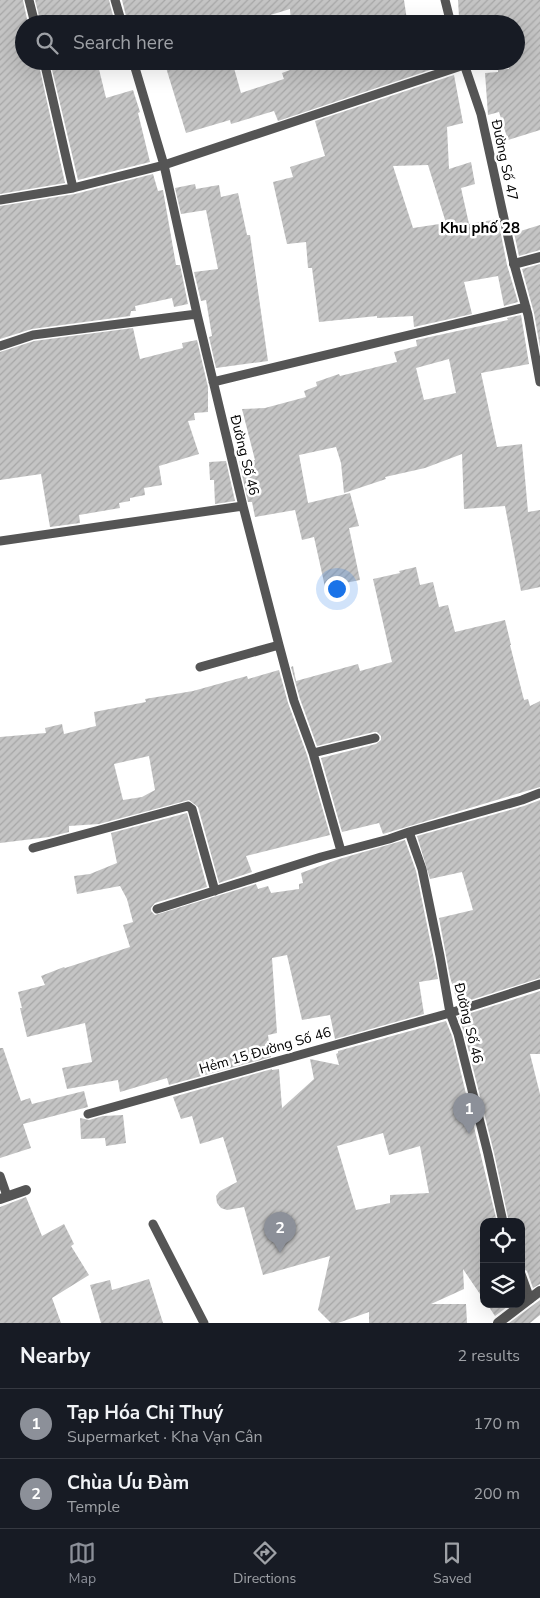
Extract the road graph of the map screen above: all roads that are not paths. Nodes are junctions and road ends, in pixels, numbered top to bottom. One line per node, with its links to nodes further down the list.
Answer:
1 (29, 0): 4 (lane)
2 (115, 0): 5 (lane)
3 (444, 0): 6 (lane)
4 (33, 15)
5 (119, 15)
6 (448, 15)
7 (46, 70): 12 (lane)
8 (136, 70): 11 (lane, Đường Số 46)
9 (443, 70): 11 (lane)
10 (466, 70): 15 (lane, Đường Số 47)
11 (164, 165): 12 (lane); 17 (lane, Đường Số 46)
12 (74, 188): 13 (lane)
13 (0, 200)
14 (540, 257): 15 (street)
15 (514, 264): 16 (lane, Đường Số 47)
16 (526, 307): 19 (lane); 20 (lane, Đường Số 47)
17 (196, 314): 18 (lane); 19 (lane, Đường Số 46)
18 (0, 346)
19 (213, 382): 21 (lane, Đường Số 46)
20 (540, 382)
21 (243, 506): 22 (lane); 23 (lane, Đường Số 46)
22 (0, 541)
23 (280, 646): 24 (lane); 26 (lane, Đường Số 46)
24 (200, 667)
25 (375, 738): 26 (lane)
26 (313, 753): 30 (lane, Đường Số 46)
27 (540, 793): 28 (lane)
28 (409, 832): 30 (lane); 34 (lane, Đường Số 46)
29 (33, 848): 31 (lane)
30 (341, 852): 31 (lane)
31 (215, 891): 32 (lane)
32 (157, 909)
33 (540, 984): 34 (lane, Hẻm 15 Đường Số 46)
34 (450, 1013): 35 (lane, Hẻm 15 Đường Số 46); 39 (lane, Đường Số 46)
35 (88, 1114)
36 (0, 1176): 38 (lane)
37 (26, 1190): 38 (street)
38 (4, 1197)
39 (502, 1218)
40 (153, 1224): 44 (lane)
41 (525, 1285): 43 (lane)
42 (540, 1291): 43 (street)
43 (530, 1299): 45 (street)
44 (204, 1323)
45 (498, 1323)

